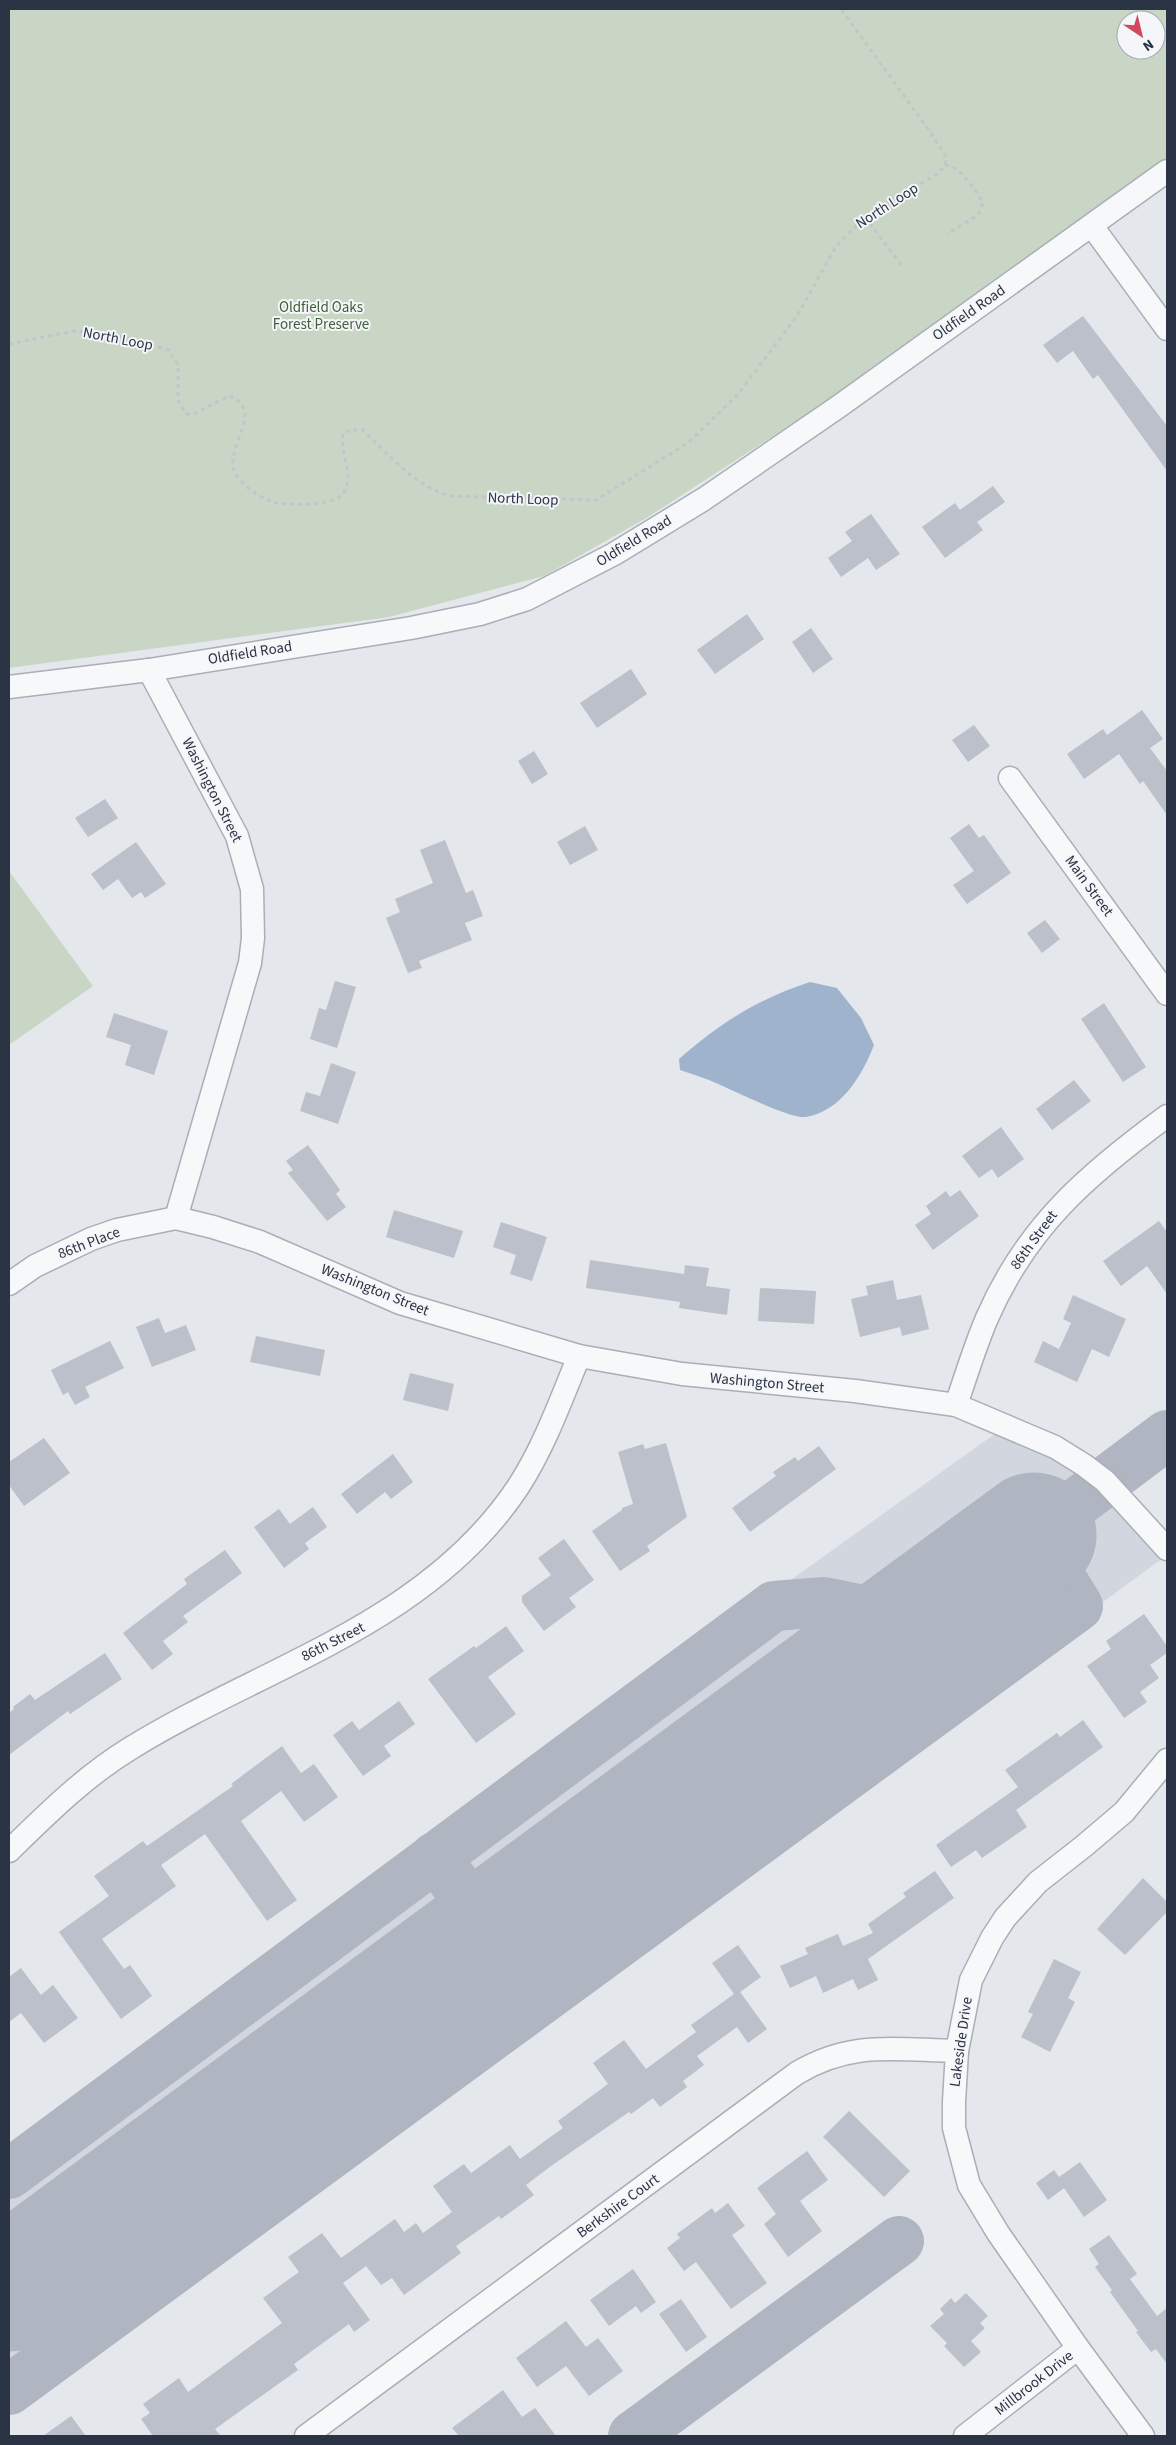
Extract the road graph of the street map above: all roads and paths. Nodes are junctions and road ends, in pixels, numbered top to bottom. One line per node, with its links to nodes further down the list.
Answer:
1 (841, 9): 2 (path)
2 (945, 165): 4 (path, North Loop); 6 (path)
3 (1167, 171): 5 (street, Oldfield Road)
4 (865, 217): 7 (path); 9 (path, North Loop)
5 (1092, 226): 8 (street); 10 (street, Oldfield Road)
6 (947, 234)
7 (902, 266)
8 (1167, 329)
9 (9, 344)
10 (149, 670): 11 (street, Oldfield Road); 15 (street, Washington Street)
11 (9, 687)
12 (1010, 778): 13 (street, Main Street)
13 (1167, 994)
14 (1167, 1116): 18 (street, 86th Street)
15 (176, 1218): 16 (street, 86th Place); 17 (street, Washington Street)
16 (9, 1284)
17 (579, 1356): 18 (street, Washington Street); 21 (street, 86th Street)
18 (956, 1405): 19 (street, Washington Street)
19 (1167, 1549)
20 (1167, 1760): 22 (street, Lakeside Drive)
21 (9, 1851)
22 (957, 2051): 23 (street, Lakeside Drive); 24 (street, Berkshire Court)
23 (1078, 2348): 25 (street, Millbrook Drive); 26 (street, Lakeside Drive)
24 (306, 2436)
25 (965, 2436)
26 (1143, 2436)

